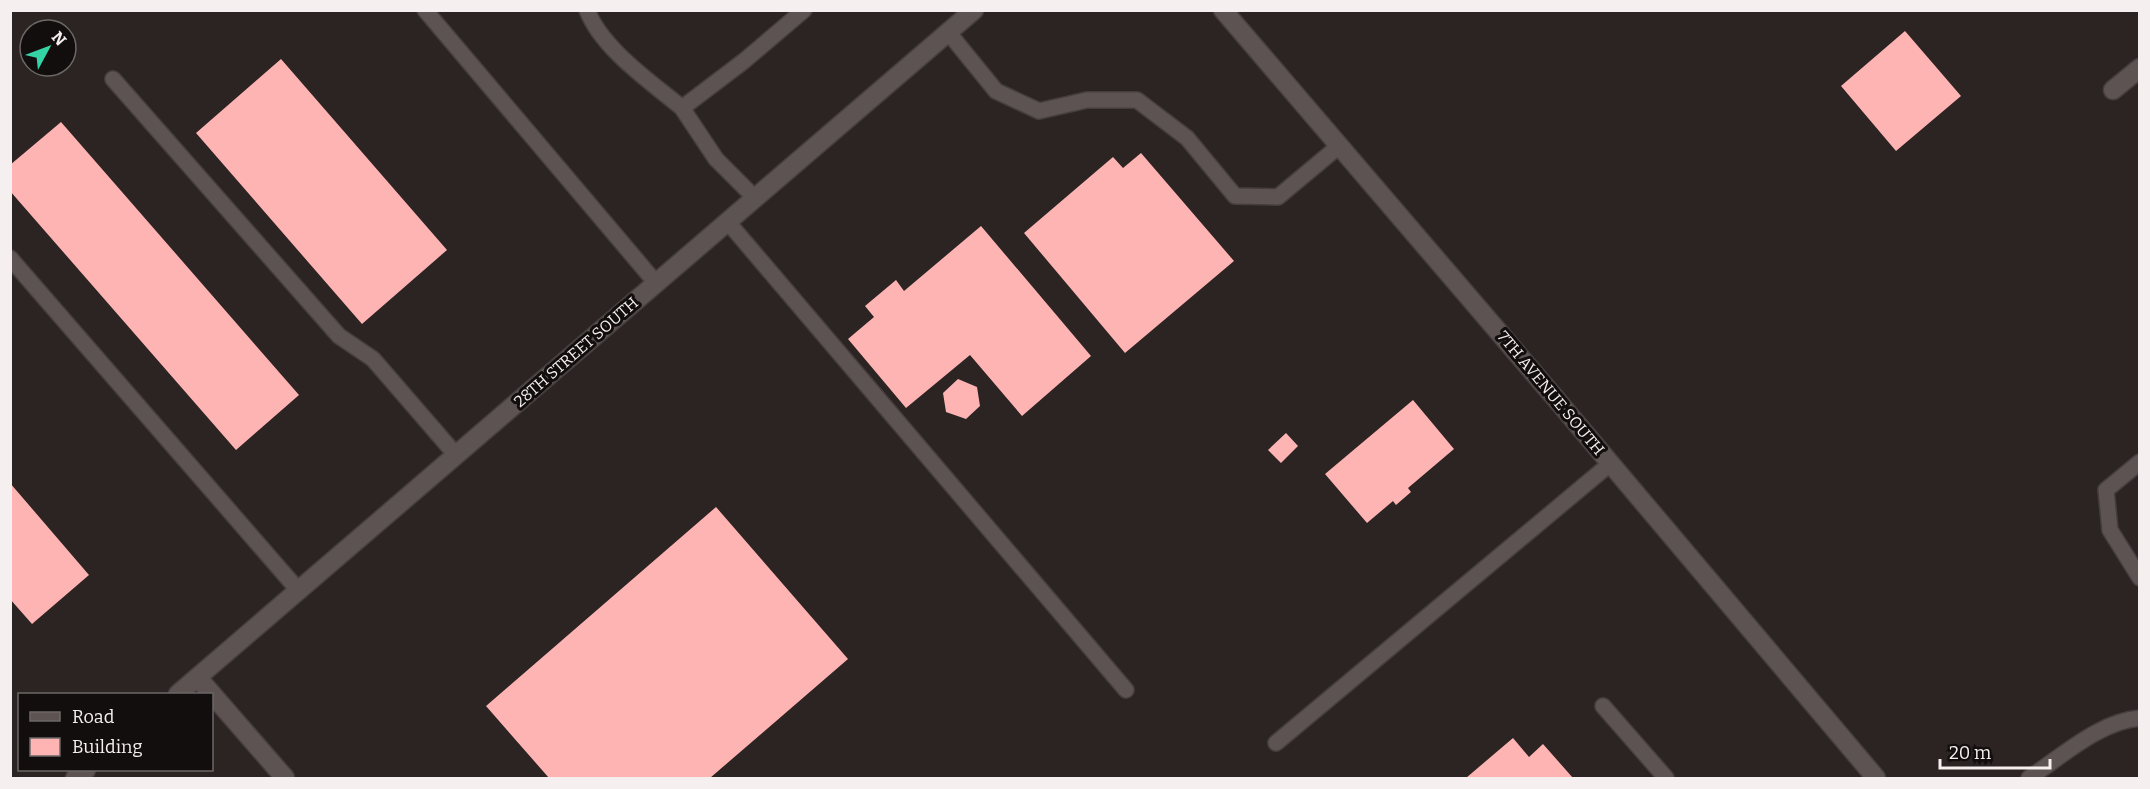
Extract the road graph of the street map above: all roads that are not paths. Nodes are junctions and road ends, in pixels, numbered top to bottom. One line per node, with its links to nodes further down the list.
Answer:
1 (425, 10): 15 (lane)
2 (587, 10): 10 (lane)
3 (974, 10): 6 (street, 28TH STREET SOUTH)
4 (1222, 10): 11 (street, 7TH AVENUE SOUTH)
5 (795, 13): 10 (lane)
6 (948, 32): 11 (lane); 12 (street, 28TH STREET SOUTH)
7 (2139, 68): 9 (street)
8 (114, 79): 16 (lane)
9 (2113, 90)
10 (682, 108): 12 (lane)
11 (1339, 146): 18 (street, 7TH AVENUE SOUTH)
12 (754, 197): 13 (street, 28TH STREET SOUTH)
13 (727, 221): 15 (street, 28TH STREET SOUTH); 22 (lane)
14 (10, 258): 20 (lane)
15 (656, 283): 16 (street, 28TH STREET SOUTH)
16 (456, 455): 20 (street, 28TH STREET SOUTH)
17 (2139, 462): 19 (lane)
18 (1611, 463): 28 (lane); 31 (street, 7TH AVENUE SOUTH)
19 (2139, 578)
20 (299, 591): 21 (street, 28TH STREET SOUTH)
21 (198, 678): 23 (street, 28TH STREET SOUTH); 24 (street)
22 (1126, 690)
23 (179, 693)
24 (211, 693)
25 (213, 695): 29 (street)
26 (1603, 706): 30 (lane)
27 (2139, 718): 32 (lane)
28 (1276, 743)
29 (285, 778)
30 (1666, 778)
31 (1875, 778)
32 (2029, 778)

